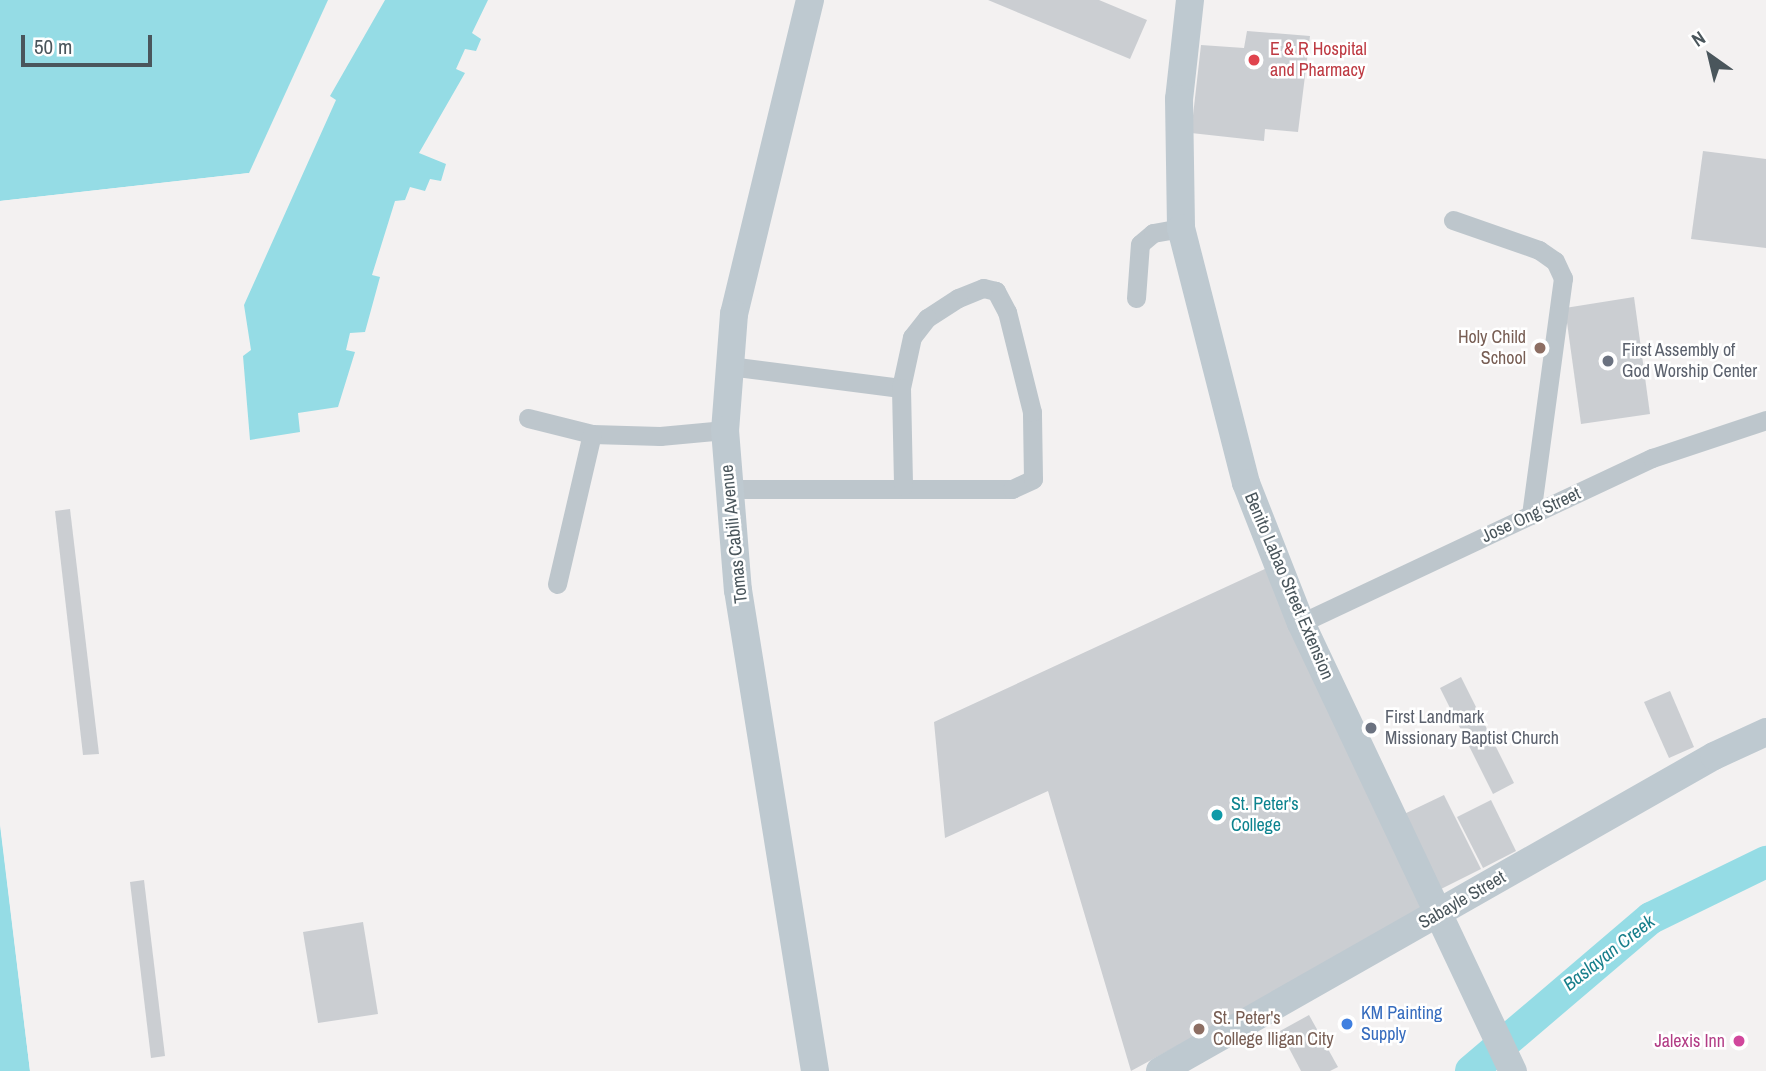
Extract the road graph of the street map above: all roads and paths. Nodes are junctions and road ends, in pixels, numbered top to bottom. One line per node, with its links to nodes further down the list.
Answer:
1 (810, 0): 6 (street, Tomas Cabili Avenue)
2 (1190, 0): 4 (street, Benito Labao Street Extension)
3 (1453, 220): 14 (street)
4 (1181, 228): 5 (street); 16 (street, Benito Labao Street Extension)
5 (1136, 298)
6 (729, 366): 7 (street); 10 (street, Tomas Cabili Avenue)
7 (901, 388): 12 (street); 12 (street)
8 (528, 418): 11 (street)
9 (1766, 420): 14 (street, Jose Ong Street)
10 (725, 430): 11 (street); 13 (street, Tomas Cabili Avenue)
11 (592, 434): 15 (street)
12 (903, 486): 13 (street)
13 (728, 489): 20 (street, Tomas Cabili Avenue)
14 (1531, 515): 16 (street, Jose Ong Street)
15 (557, 584)
16 (1301, 623): 18 (street, Benito Labao Street Extension)
17 (1766, 732): 18 (street, Sabayle Street)
18 (1436, 915): 19 (street, Benito Labao Street Extension); 21 (street, Sabayle Street)
19 (1509, 1064)
20 (815, 1071)
21 (1160, 1071)

